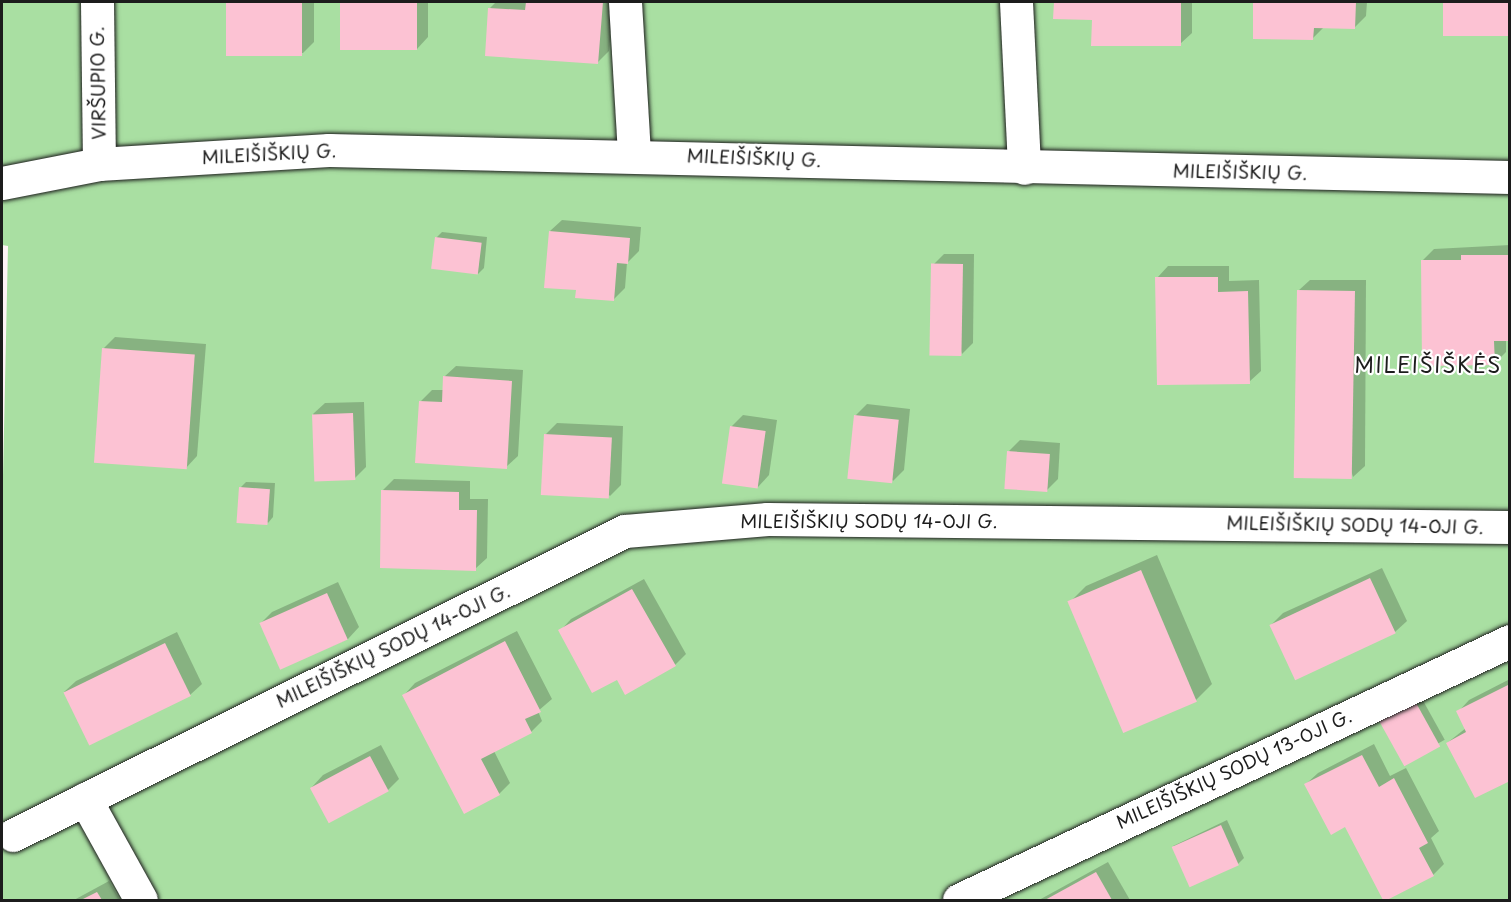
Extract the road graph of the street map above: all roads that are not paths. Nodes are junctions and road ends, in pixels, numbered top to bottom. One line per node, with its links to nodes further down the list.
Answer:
1 (97, 2): 5 (street, VIRŠUPIO G.)
2 (625, 2): 4 (street)
3 (1016, 2): 6 (street)
4 (634, 154): 5 (street, MILEIŠIŠKIŲ G.); 6 (street, MILEIŠIŠKIŲ G.)
5 (99, 164): 8 (street, MILEIŠIŠKIŲ G.)
6 (1024, 168): 7 (street, MILEIŠIŠKIŲ G.)
7 (1509, 177)
8 (2, 183)
9 (1509, 527): 11 (street, MILEIŠIŠKIŲ SODŲ 14-OJI G.)
10 (1509, 641): 14 (street, MILEIŠIŠKIŲ SODŲ 13-OJI G.)
11 (85, 800): 12 (street, MILEIŠIŠKIŲ SODŲ 14-OJI G.); 13 (street)
12 (13, 835)
13 (141, 900)
14 (959, 900)

